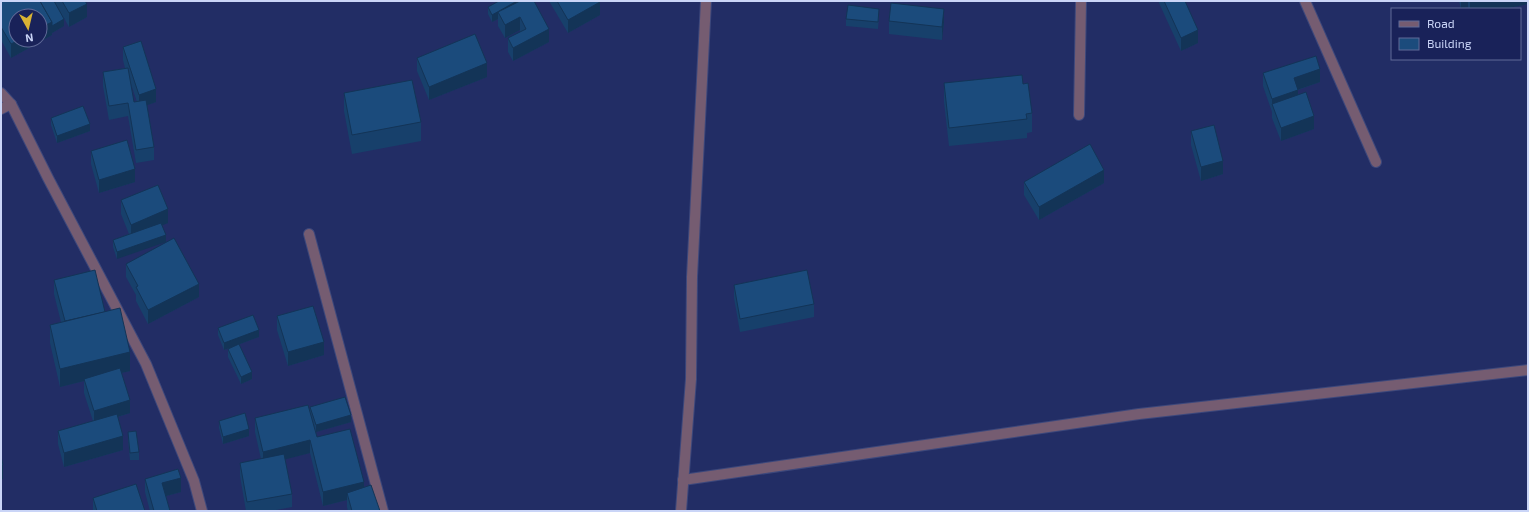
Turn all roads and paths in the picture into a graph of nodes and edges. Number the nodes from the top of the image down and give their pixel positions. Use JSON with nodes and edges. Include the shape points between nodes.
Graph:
{"nodes":[{"id":1,"x":706,"y":1,"type":"edge"},
{"id":2,"x":1081,"y":1,"type":"edge"},
{"id":3,"x":1305,"y":1,"type":"edge"},
{"id":4,"x":1,"y":93,"type":"edge"},
{"id":5,"x":11,"y":104,"type":"junction"},
{"id":6,"x":1,"y":109,"type":"edge"},
{"id":7,"x":1079,"y":115,"type":"dead end"},
{"id":8,"x":1376,"y":162,"type":"dead end"},
{"id":9,"x":309,"y":234,"type":"dead end"},
{"id":10,"x":1528,"y":370,"type":"edge"},
{"id":11,"x":683,"y":480,"type":"junction"},
{"id":12,"x":202,"y":511,"type":"edge"},
{"id":13,"x":383,"y":511,"type":"edge"},
{"id":14,"x":681,"y":511,"type":"edge"}],
"edges":[{"from":1,"to":11,"type":"street","via":[[692,278],[691,379]]},
{"from":2,"to":7,"type":"street"},
{"from":3,"to":8,"type":"street"},
{"from":4,"to":5,"type":"street"},
{"from":5,"to":6,"type":"street"},
{"from":5,"to":12,"type":"street","via":[[146,364],[194,481]]},
{"from":9,"to":13,"type":"street"},
{"from":10,"to":11,"type":"street","via":[[1139,414]]},
{"from":11,"to":14,"type":"street"}]}
